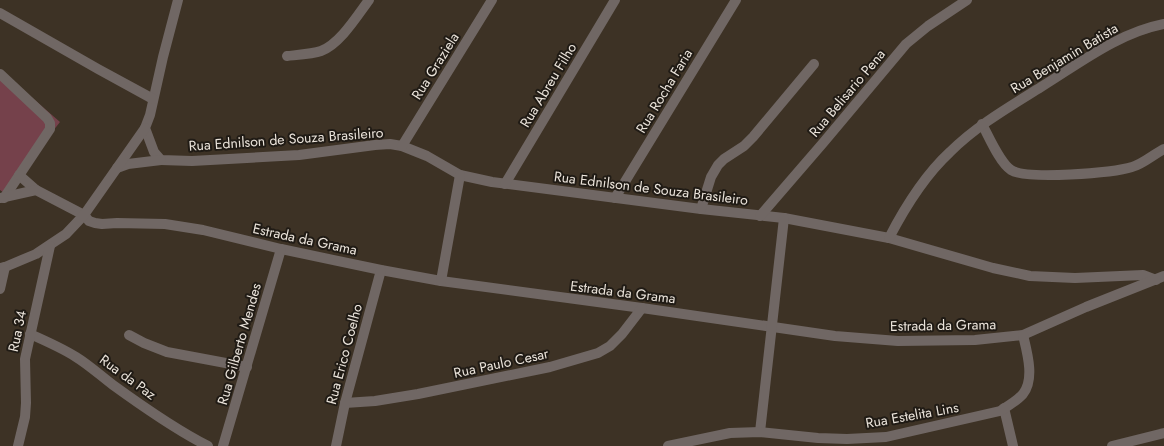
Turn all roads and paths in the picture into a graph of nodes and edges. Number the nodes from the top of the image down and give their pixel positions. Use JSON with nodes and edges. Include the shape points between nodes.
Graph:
{"nodes":[{"id":1,"x":178,"y":0,"type":"edge"},
{"id":2,"x":369,"y":0,"type":"edge"},
{"id":3,"x":492,"y":0,"type":"edge"},
{"id":4,"x":615,"y":0,"type":"edge"},
{"id":5,"x":736,"y":0,"type":"edge"},
{"id":6,"x":967,"y":0,"type":"edge"},
{"id":7,"x":0,"y":13,"type":"edge"},
{"id":8,"x":1164,"y":24,"type":"edge"},
{"id":9,"x":287,"y":56,"type":"dead end"},
{"id":10,"x":814,"y":64,"type":"dead end"},
{"id":11,"x":0,"y":74,"type":"edge"},
{"id":12,"x":153,"y":99,"type":"junction"},
{"id":13,"x":982,"y":124,"type":"junction"},
{"id":14,"x":145,"y":128,"type":"junction"},
{"id":15,"x":402,"y":146,"type":"junction"},
{"id":16,"x":1164,"y":149,"type":"edge"},
{"id":17,"x":162,"y":160,"type":"junction"},
{"id":18,"x":117,"y":168,"type":"junction"},
{"id":19,"x":19,"y":175,"type":"junction"},
{"id":20,"x":460,"y":175,"type":"junction"},
{"id":21,"x":505,"y":184,"type":"junction"},
{"id":22,"x":36,"y":190,"type":"junction"},
{"id":23,"x":2,"y":198,"type":"edge"},
{"id":24,"x":616,"y":198,"type":"junction"},
{"id":25,"x":701,"y":209,"type":"junction"},
{"id":26,"x":84,"y":215,"type":"junction"},
{"id":27,"x":760,"y":216,"type":"junction"},
{"id":28,"x":784,"y":218,"type":"junction"},
{"id":29,"x":889,"y":238,"type":"junction"},
{"id":30,"x":50,"y":246,"type":"junction"},
{"id":31,"x":281,"y":249,"type":"junction"},
{"id":32,"x":2,"y":268,"type":"edge"},
{"id":33,"x":381,"y":270,"type":"junction"},
{"id":34,"x":1160,"y":278,"type":"edge"},
{"id":35,"x":441,"y":281,"type":"junction"},
{"id":36,"x":0,"y":289,"type":"edge"},
{"id":37,"x":642,"y":308,"type":"junction"},
{"id":38,"x":772,"y":326,"type":"junction"},
{"id":39,"x":30,"y":334,"type":"junction"},
{"id":40,"x":129,"y":335,"type":"dead end"},
{"id":41,"x":1023,"y":335,"type":"junction"},
{"id":42,"x":247,"y":367,"type":"junction"},
{"id":43,"x":345,"y":403,"type":"junction"},
{"id":44,"x":1004,"y":408,"type":"junction"},
{"id":45,"x":760,"y":432,"type":"junction"},
{"id":46,"x":1164,"y":433,"type":"edge"},
{"id":47,"x":887,"y":441,"type":"edge"},
{"id":48,"x":18,"y":446,"type":"edge"},
{"id":49,"x":208,"y":446,"type":"edge"},
{"id":50,"x":223,"y":446,"type":"edge"},
{"id":51,"x":336,"y":446,"type":"edge"},
{"id":52,"x":668,"y":446,"type":"edge"},
{"id":53,"x":1013,"y":446,"type":"edge"},
{"id":54,"x":1112,"y":446,"type":"edge"}],
"edges":[{"from":1,"to":12,"type":"street"},
{"from":2,"to":9,"type":"street","via":[[347,31],[333,43],[321,51]]},
{"from":3,"to":15,"type":"street","name":"Rua Graziela"},
{"from":4,"to":21,"type":"street","name":"Rua Abreu Filho"},
{"from":5,"to":24,"type":"street","name":"Rua Rocha Faria"},
{"from":6,"to":27,"type":"street","name":"Rua Belisario Pena","via":[[906,44]]},
{"from":7,"to":12,"type":"street"},
{"from":8,"to":13,"type":"street","name":"Rua Benjamin Batista","via":[[1148,27],[1122,38]]},
{"from":10,"to":25,"type":"street","via":[[753,137],[718,165],[711,177]]},
{"from":11,"to":19,"type":"street","via":[[50,123],[50,129]]},
{"from":12,"to":14,"type":"street"},
{"from":13,"to":16,"type":"street","via":[[1005,163],[1012,171],[1022,174],[1044,176],[1114,171],[1133,167]]},
{"from":13,"to":29,"type":"street","name":"Rua Benjamin Batista","via":[[949,152],[929,174]]},
{"from":14,"to":17,"type":"street","via":[[154,152]]},
{"from":14,"to":18,"type":"street"},
{"from":15,"to":17,"type":"street","name":"Rua Ednilson de Souza Brasileiro","via":[[375,145],[298,155],[192,161]]},
{"from":15,"to":20,"type":"street","name":"Rua Ednilson de Souza Brasileiro","via":[[427,156]]},
{"from":17,"to":18,"type":"street","name":"Rua Ednilson de Souza Brasileiro","via":[[128,164]]},
{"from":18,"to":26,"type":"street"},
{"from":19,"to":22,"type":"street","name":"Estrada da Grama"},
{"from":19,"to":23,"type":"street"},
{"from":20,"to":21,"type":"street","name":"Rua Ednilson de Souza Brasileiro"},
{"from":20,"to":35,"type":"street"},
{"from":21,"to":24,"type":"street","name":"Rua Ednilson de Souza Brasileiro"},
{"from":22,"to":23,"type":"street"},
{"from":22,"to":26,"type":"street","name":"Estrada da Grama"},
{"from":24,"to":25,"type":"street","name":"Rua Ednilson de Souza Brasileiro"},
{"from":25,"to":27,"type":"street","name":"Rua Ednilson de Souza Brasileiro"},
{"from":26,"to":30,"type":"street"},
{"from":26,"to":31,"type":"street","name":"Estrada da Grama","via":[[95,223],[165,224],[203,230]]},
{"from":27,"to":28,"type":"street","name":"Rua Ednilson de Souza Brasileiro"},
{"from":28,"to":29,"type":"street","name":"Rua Ednilson de Souza Brasileiro"},
{"from":28,"to":38,"type":"street"},
{"from":29,"to":34,"type":"street","name":"Rua Ednilson de Souza Brasileiro","via":[[1030,276],[1075,278],[1143,274]]},
{"from":30,"to":32,"type":"street"},
{"from":30,"to":39,"type":"street","name":"Rua 34"},
{"from":31,"to":33,"type":"street","name":"Estrada da Grama"},
{"from":31,"to":42,"type":"street","name":"Rua Gilberto Mendes"},
{"from":32,"to":36,"type":"street"},
{"from":33,"to":35,"type":"street","name":"Estrada da Grama"},
{"from":33,"to":43,"type":"street","name":"Rua Erico Coelho"},
{"from":34,"to":41,"type":"street","name":"Estrada da Grama"},
{"from":35,"to":37,"type":"street","name":"Estrada da Grama"},
{"from":37,"to":38,"type":"street","name":"Estrada da Grama"},
{"from":37,"to":43,"type":"street","name":"Rua Paulo Cesar","via":[[622,334],[598,353],[550,367],[418,394]]},
{"from":38,"to":41,"type":"street","name":"Estrada da Grama","via":[[836,336],[898,341],[975,340]]},
{"from":38,"to":45,"type":"street"},
{"from":39,"to":48,"type":"street","name":"Rua 34","via":[[25,359],[25,417]]},
{"from":39,"to":49,"type":"street","name":"Rua da Paz","via":[[78,358],[152,412]]},
{"from":40,"to":42,"type":"street","via":[[166,352]]},
{"from":41,"to":44,"type":"street","name":"Rua Estelita Lins","via":[[1029,380],[1024,393]]},
{"from":42,"to":50,"type":"street","name":"Rua Gilberto Mendes"},
{"from":43,"to":51,"type":"street","name":"Rua Erico Coelho"},
{"from":44,"to":47,"type":"street","name":"Rua Estelita Lins"},
{"from":44,"to":53,"type":"street"},
{"from":45,"to":47,"type":"street","name":"Rua Estelita Lins"},
{"from":45,"to":52,"type":"street","name":"Rua Estelita Lins","via":[[730,433]]},
{"from":46,"to":54,"type":"street"}]}
